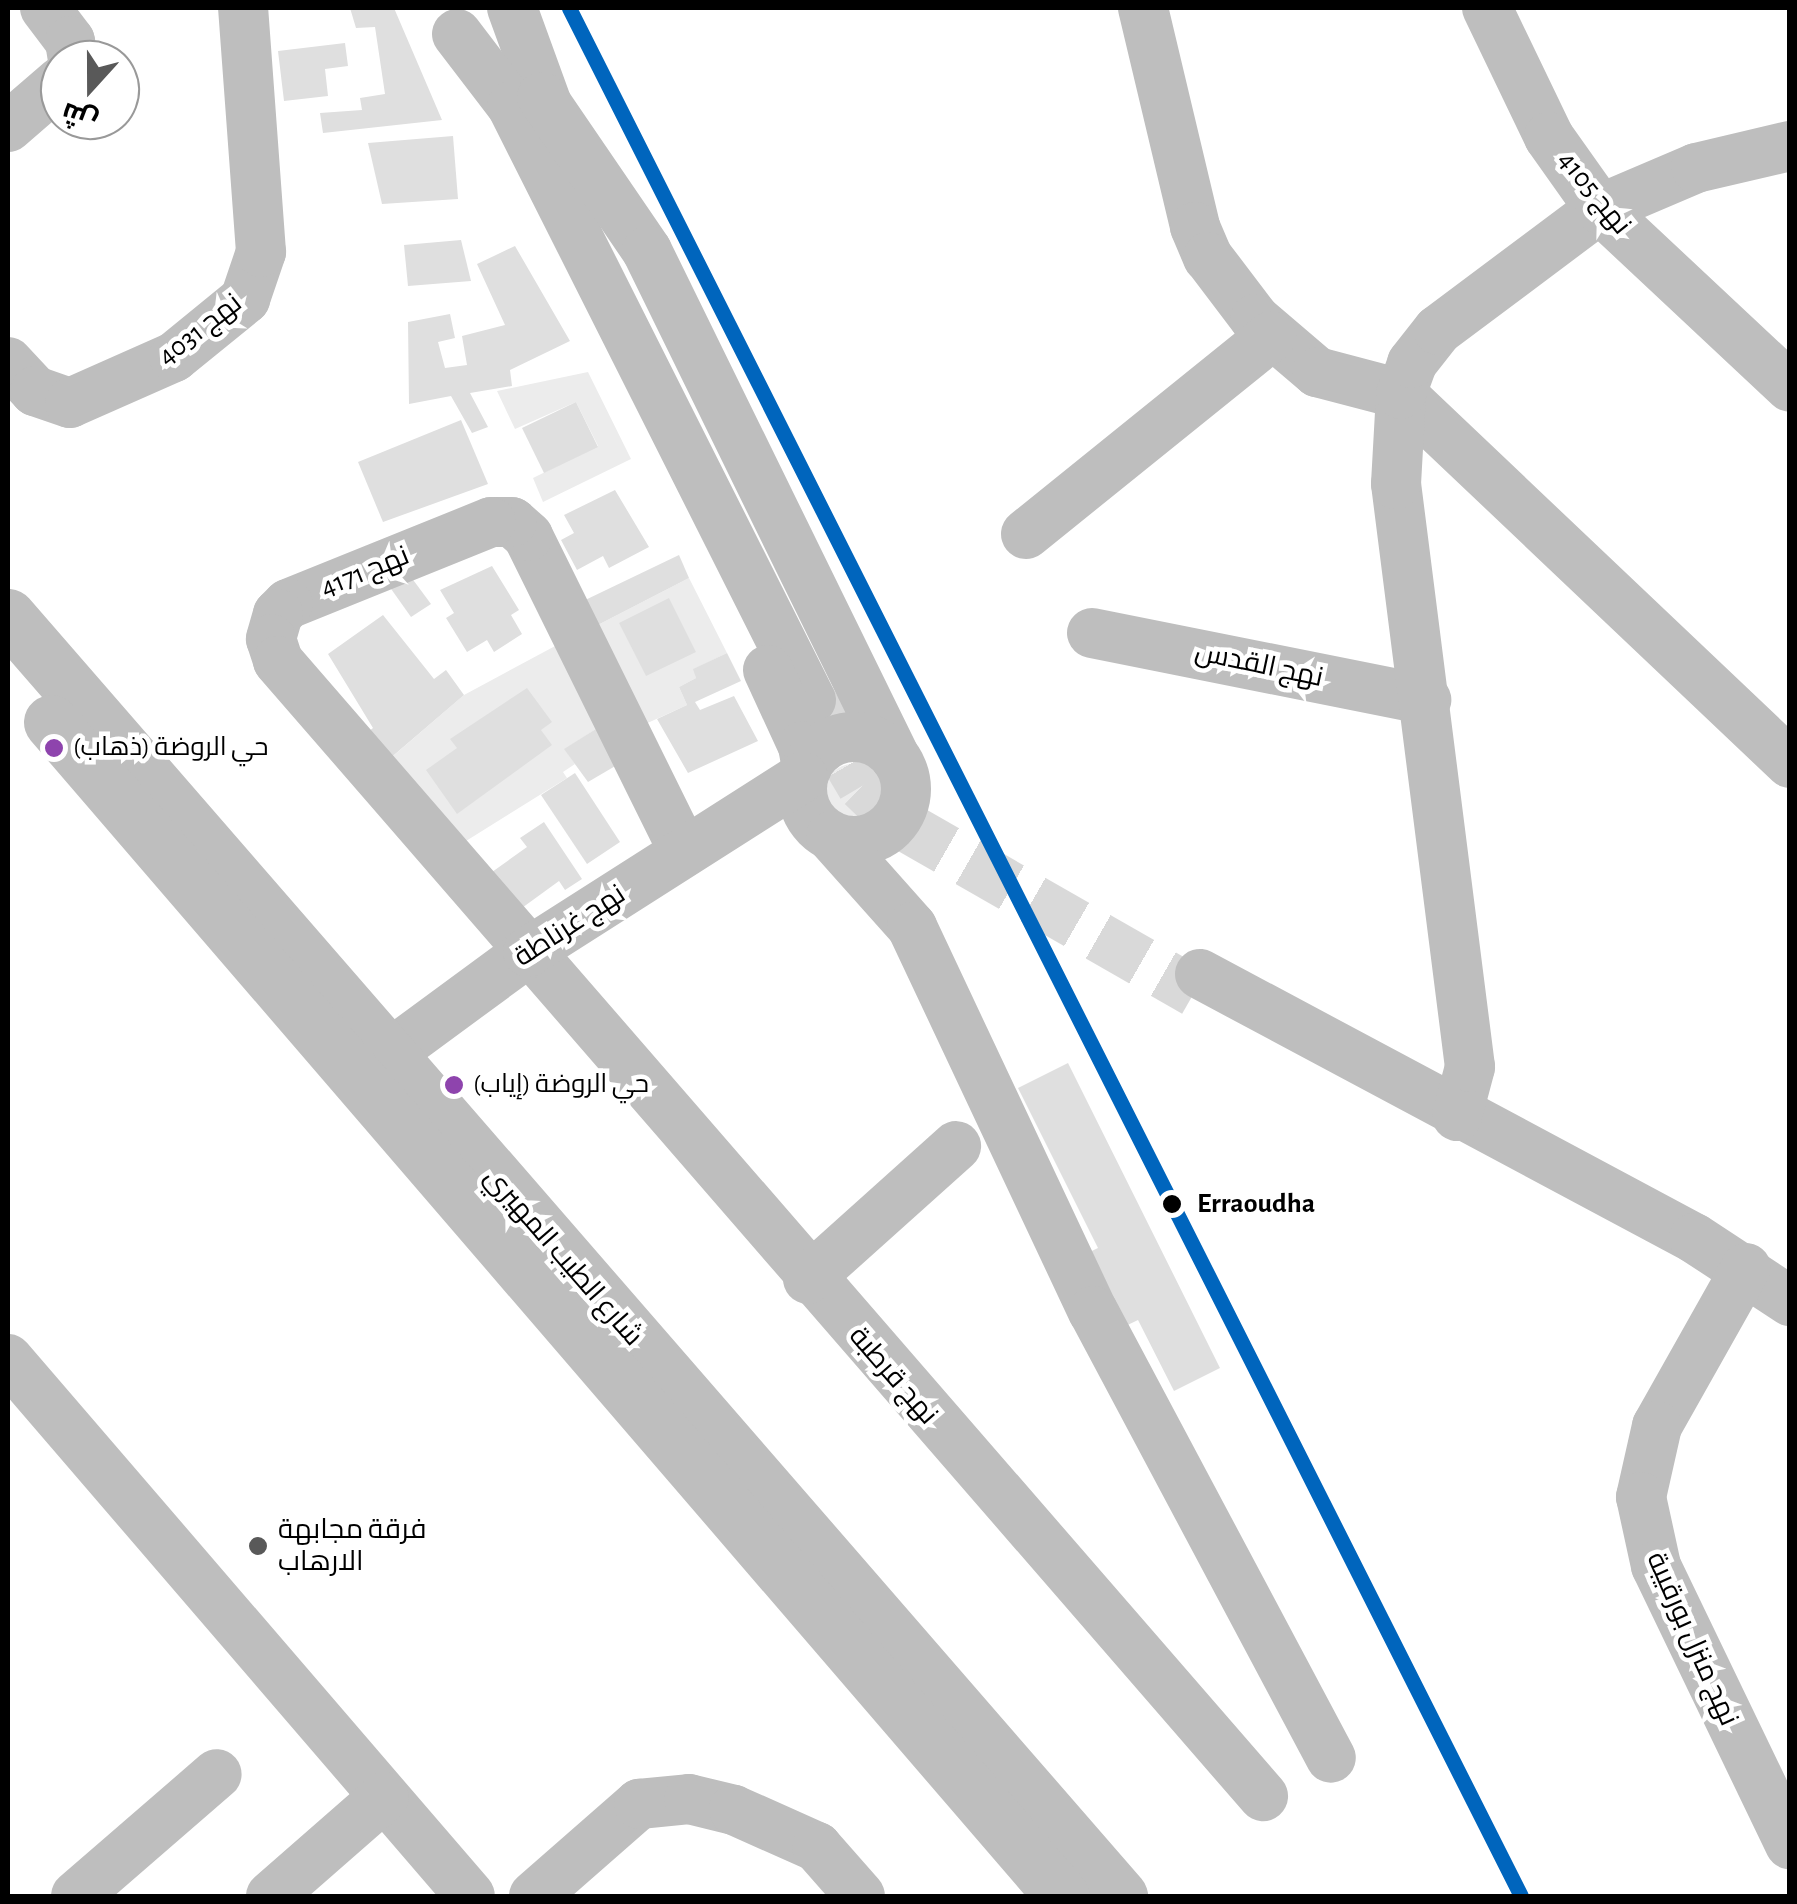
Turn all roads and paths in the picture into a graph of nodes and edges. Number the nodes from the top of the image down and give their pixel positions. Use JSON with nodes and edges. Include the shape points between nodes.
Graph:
{"nodes":[{"id":1,"x":45,"y":8,"type":"edge"},
{"id":2,"x":244,"y":8,"type":"edge"},
{"id":3,"x":511,"y":8,"type":"edge"},
{"id":4,"x":1142,"y":8,"type":"edge"},
{"id":5,"x":1487,"y":8,"type":"edge"},
{"id":6,"x":446,"y":20,"type":"edge"},
{"id":7,"x":69,"y":40,"type":"edge"},
{"id":8,"x":520,"y":88,"type":"junction"},
{"id":9,"x":40,"y":99,"type":"edge"},
{"id":10,"x":8,"y":127,"type":"edge"},
{"id":11,"x":1790,"y":146,"type":"edge"},
{"id":12,"x":1600,"y":209,"type":"junction"},
{"id":13,"x":1271,"y":336,"type":"junction"},
{"id":14,"x":8,"y":362,"type":"edge"},
{"id":15,"x":1790,"y":387,"type":"edge"},
{"id":16,"x":1401,"y":394,"type":"junction"},
{"id":17,"x":1026,"y":534,"type":"dead end"},
{"id":18,"x":8,"y":616,"type":"edge"},
{"id":19,"x":1092,"y":633,"type":"dead end"},
{"id":20,"x":8,"y":670,"type":"edge"},
{"id":21,"x":820,"y":696,"type":"tunnel mouth"},
{"id":22,"x":1426,"y":700,"type":"junction"},
{"id":23,"x":1790,"y":763,"type":"edge"},
{"id":24,"x":805,"y":772,"type":"junction"},
{"id":25,"x":899,"y":781,"type":"junction"},
{"id":26,"x":758,"y":806,"type":"junction"},
{"id":27,"x":824,"y":831,"type":"junction"},
{"id":28,"x":684,"y":852,"type":"junction"},
{"id":29,"x":912,"y":927,"type":"junction"},
{"id":30,"x":528,"y":952,"type":"junction"},
{"id":31,"x":1198,"y":983,"type":"tunnel mouth"},
{"id":32,"x":388,"y":1056,"type":"junction"},
{"id":33,"x":1456,"y":1116,"type":"junction"},
{"id":34,"x":956,"y":1146,"type":"dead end"},
{"id":35,"x":1746,"y":1268,"type":"junction"},
{"id":36,"x":808,"y":1279,"type":"junction"},
{"id":37,"x":1790,"y":1301,"type":"edge"},
{"id":38,"x":8,"y":1359,"type":"edge"},
{"id":39,"x":1330,"y":1758,"type":"dead end"},
{"id":40,"x":217,"y":1774,"type":"dead end"},
{"id":41,"x":1776,"y":1788,"type":"edge"},
{"id":42,"x":384,"y":1796,"type":"junction"},
{"id":43,"x":1263,"y":1796,"type":"dead end"},
{"id":44,"x":1790,"y":1844,"type":"edge"},
{"id":45,"x":848,"y":1892,"type":"edge"},
{"id":46,"x":76,"y":1896,"type":"edge"},
{"id":47,"x":270,"y":1896,"type":"edge"},
{"id":48,"x":470,"y":1896,"type":"edge"},
{"id":49,"x":534,"y":1896,"type":"edge"},
{"id":50,"x":1062,"y":1896,"type":"edge"},
{"id":51,"x":1120,"y":1896,"type":"edge"}],
"edges":[{"from":1,"to":7,"type":"street"},
{"from":2,"to":14,"type":"street","name":"نهج 4031","via":[[261,252],[245,300],[174,356],[70,403],[35,391]]},
{"from":3,"to":6,"type":"street","via":[[494,30]]},
{"from":3,"to":8,"type":"street"},
{"from":4,"to":13,"type":"street","via":[[1201,244]]},
{"from":5,"to":12,"type":"street","name":"نهج 4105","via":[[1549,137]]},
{"from":6,"to":8,"type":"street"},
{"from":8,"to":21,"type":"street"},
{"from":8,"to":24,"type":"street","via":[[591,320],[794,722]]},
{"from":8,"to":25,"type":"street","via":[[646,250]]},
{"from":9,"to":10,"type":"street"},
{"from":11,"to":12,"type":"street","via":[[1680,173]]},
{"from":12,"to":15,"type":"street","name":"نهج 4105"},
{"from":12,"to":16,"type":"street","via":[[1438,330],[1412,363]]},
{"from":13,"to":16,"type":"street","via":[[1317,372]]},
{"from":13,"to":17,"type":"street"},
{"from":16,"to":22,"type":"street","via":[[1396,484]]},
{"from":16,"to":23,"type":"street"},
{"from":18,"to":32,"type":"main road","name":"شارع الطيب المهيري"},
{"from":19,"to":22,"type":"street","name":"نهج القدس"},
{"from":20,"to":50,"type":"main road","name":"شارع الطيب المهيري"},
{"from":22,"to":33,"type":"street","via":[[1470,1066]]},
{"from":24,"to":25,"type":"street","via":[[820,749],[851,737],[868,739]]},
{"from":24,"to":26,"type":"street","name":"نهج غرناطة"},
{"from":24,"to":27,"type":"street","via":[[802,794]]},
{"from":25,"to":27,"type":"street","via":[[895,820],[866,840]]},
{"from":25,"to":29,"type":"street"},
{"from":26,"to":27,"type":"street"},
{"from":26,"to":28,"type":"street","name":"نهج غرناطة"},
{"from":27,"to":29,"type":"street"},
{"from":28,"to":30,"type":"street","name":"نهج غرناطة"},
{"from":28,"to":30,"type":"street","name":"نهج 4171","via":[[522,528],[491,522],[288,604],[272,624],[278,662]]},
{"from":29,"to":39,"type":"street","via":[[1093,1311]]},
{"from":30,"to":32,"type":"street","name":"نهج غرناطة"},
{"from":30,"to":36,"type":"street","name":"نهج قرطبة"},
{"from":31,"to":33,"type":"street","via":[[1403,1102]]},
{"from":32,"to":51,"type":"main road","name":"شارع الطيب المهيري"},
{"from":33,"to":35,"type":"street"},
{"from":34,"to":36,"type":"street"},
{"from":35,"to":37,"type":"street"},
{"from":35,"to":41,"type":"street","name":"نهج منزل بورقيبة","via":[[1657,1426],[1641,1497],[1656,1566]]},
{"from":36,"to":43,"type":"street","name":"نهج قرطبة"},
{"from":38,"to":42,"type":"street"},
{"from":40,"to":46,"type":"street"},
{"from":41,"to":44,"type":"street","name":"نهج منزل بورقيبة"},
{"from":42,"to":47,"type":"street"},
{"from":42,"to":48,"type":"street"},
{"from":45,"to":49,"type":"street","via":[[817,1847],[734,1810],[689,1800],[638,1804]]}]}
